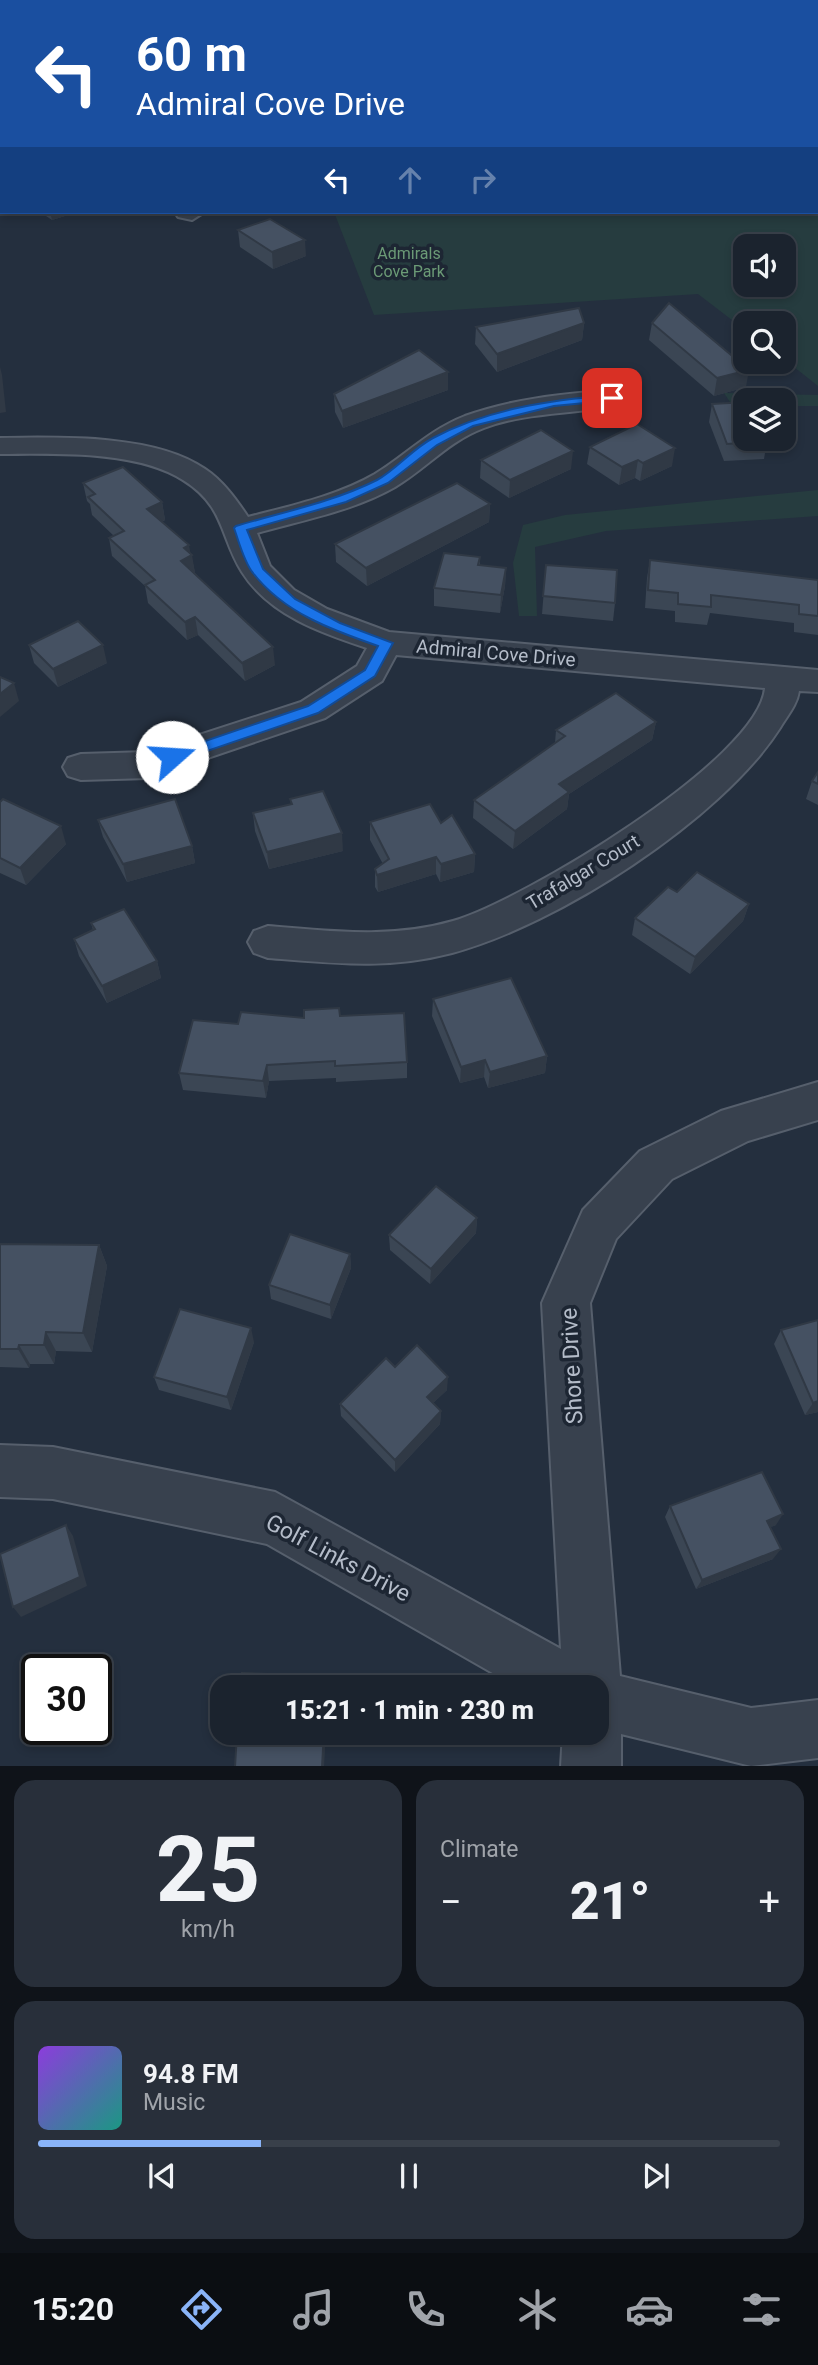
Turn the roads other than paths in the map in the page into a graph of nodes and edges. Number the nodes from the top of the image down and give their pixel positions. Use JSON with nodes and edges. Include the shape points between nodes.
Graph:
{"nodes":[{"id":1,"x":612,"y":398,"type":"dead end"},
{"id":2,"x":0,"y":446,"type":"edge"},
{"id":3,"x":240,"y":528,"type":"junction"},
{"id":4,"x":386,"y":643,"type":"junction"},
{"id":5,"x":800,"y":679,"type":"edge"},
{"id":6,"x":81,"y":766,"type":"dead end"},
{"id":7,"x":268,"y":942,"type":"dead end"},
{"id":8,"x":818,"y":1101,"type":"edge"},
{"id":9,"x":0,"y":1471,"type":"edge"},
{"id":10,"x":552,"y":1675,"type":"edge"},
{"id":11,"x":591,"y":1675,"type":"edge"},
{"id":12,"x":609,"y":1702,"type":"edge"},
{"id":13,"x":818,"y":1730,"type":"edge"},
{"id":14,"x":592,"y":1745,"type":"edge"},
{"id":15,"x":591,"y":1766,"type":"edge"}],
"edges":[{"from":1,"to":3,"type":"street","via":[[554,403],[469,424],[433,443],[384,481],[342,499]]},
{"from":2,"to":3,"type":"street","name":"Admiral Cove Drive","via":[[129,452],[191,472],[219,496]]},
{"from":3,"to":4,"type":"street","name":"Admiral Cove Drive","via":[[257,570],[290,601],[335,626]]},
{"from":4,"to":5,"type":"street","name":"Admiral Cove Drive"},
{"from":4,"to":6,"type":"street","via":[[370,673],[313,710],[149,765]]},
{"from":5,"to":7,"type":"street","name":"Trafalgar Court","via":[[750,743],[691,801],[622,852],[540,902],[442,939],[365,950]]},
{"from":8,"to":11,"type":"street","name":"Shore Drive","via":[[737,1125],[656,1165],[599,1225],[566,1303]]},
{"from":9,"to":10,"type":"street","name":"Golf Links Drive","via":[[53,1473],[275,1519]]},
{"from":12,"to":13,"type":"street","via":[[751,1737]]},
{"from":14,"to":15,"type":"street"}]}
